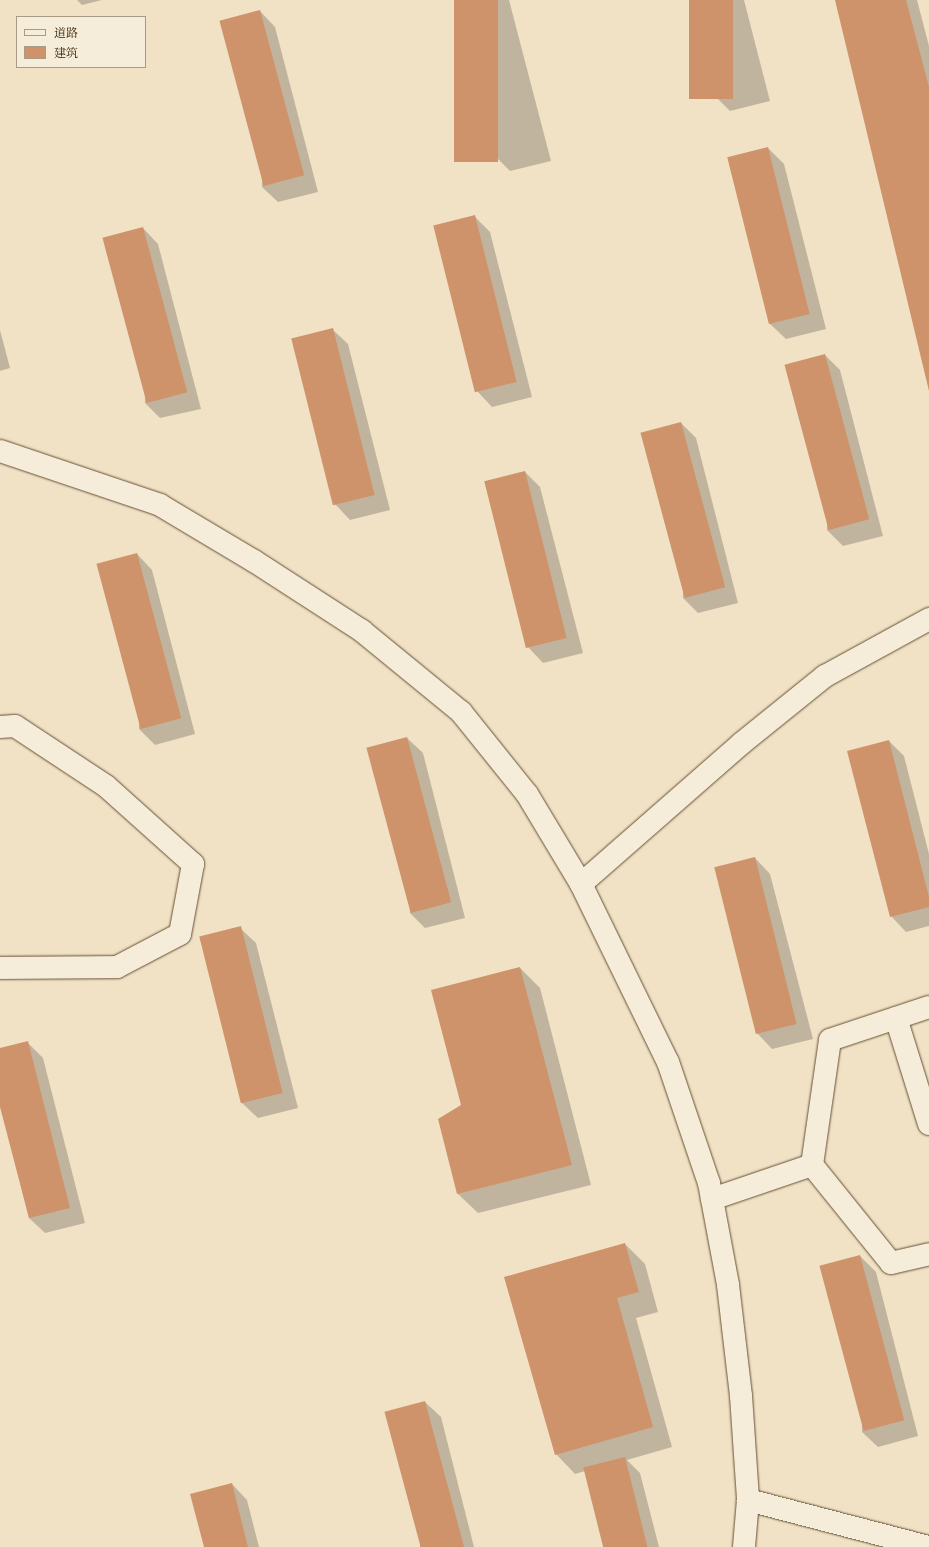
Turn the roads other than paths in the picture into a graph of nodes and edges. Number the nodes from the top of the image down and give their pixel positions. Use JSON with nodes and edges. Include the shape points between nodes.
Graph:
{"nodes":[{"id":1,"x":0,"y":451,"type":"edge"},
{"id":2,"x":929,"y":619,"type":"edge"},
{"id":3,"x":0,"y":727,"type":"edge"},
{"id":4,"x":581,"y":884,"type":"junction"},
{"id":5,"x":0,"y":968,"type":"edge"},
{"id":6,"x":929,"y":1007,"type":"edge"},
{"id":7,"x":896,"y":1018,"type":"junction"},
{"id":8,"x":929,"y":1124,"type":"edge"},
{"id":9,"x":812,"y":1165,"type":"junction"},
{"id":10,"x":712,"y":1199,"type":"junction"},
{"id":11,"x":929,"y":1254,"type":"edge"},
{"id":12,"x":748,"y":1500,"type":"junction"},
{"id":13,"x":744,"y":1547,"type":"edge"},
{"id":14,"x":929,"y":1547,"type":"edge"}],
"edges":[{"from":1,"to":4,"type":"street","via":[[160,505],[254,561],[362,631],[461,712],[527,794]]},
{"from":2,"to":4,"type":"street","via":[[825,676],[742,743]]},
{"from":3,"to":5,"type":"street","via":[[16,726],[106,786],[194,864],[180,934],[117,967]]},
{"from":4,"to":10,"type":"street","via":[[668,1062],[709,1183]]},
{"from":6,"to":7,"type":"street"},
{"from":7,"to":8,"type":"street"},
{"from":7,"to":9,"type":"street","via":[[830,1040]]},
{"from":9,"to":10,"type":"street"},
{"from":9,"to":11,"type":"street","via":[[891,1263]]},
{"from":10,"to":12,"type":"street","via":[[728,1284],[742,1396]]},
{"from":12,"to":13,"type":"street"},
{"from":12,"to":14,"type":"street"}]}
